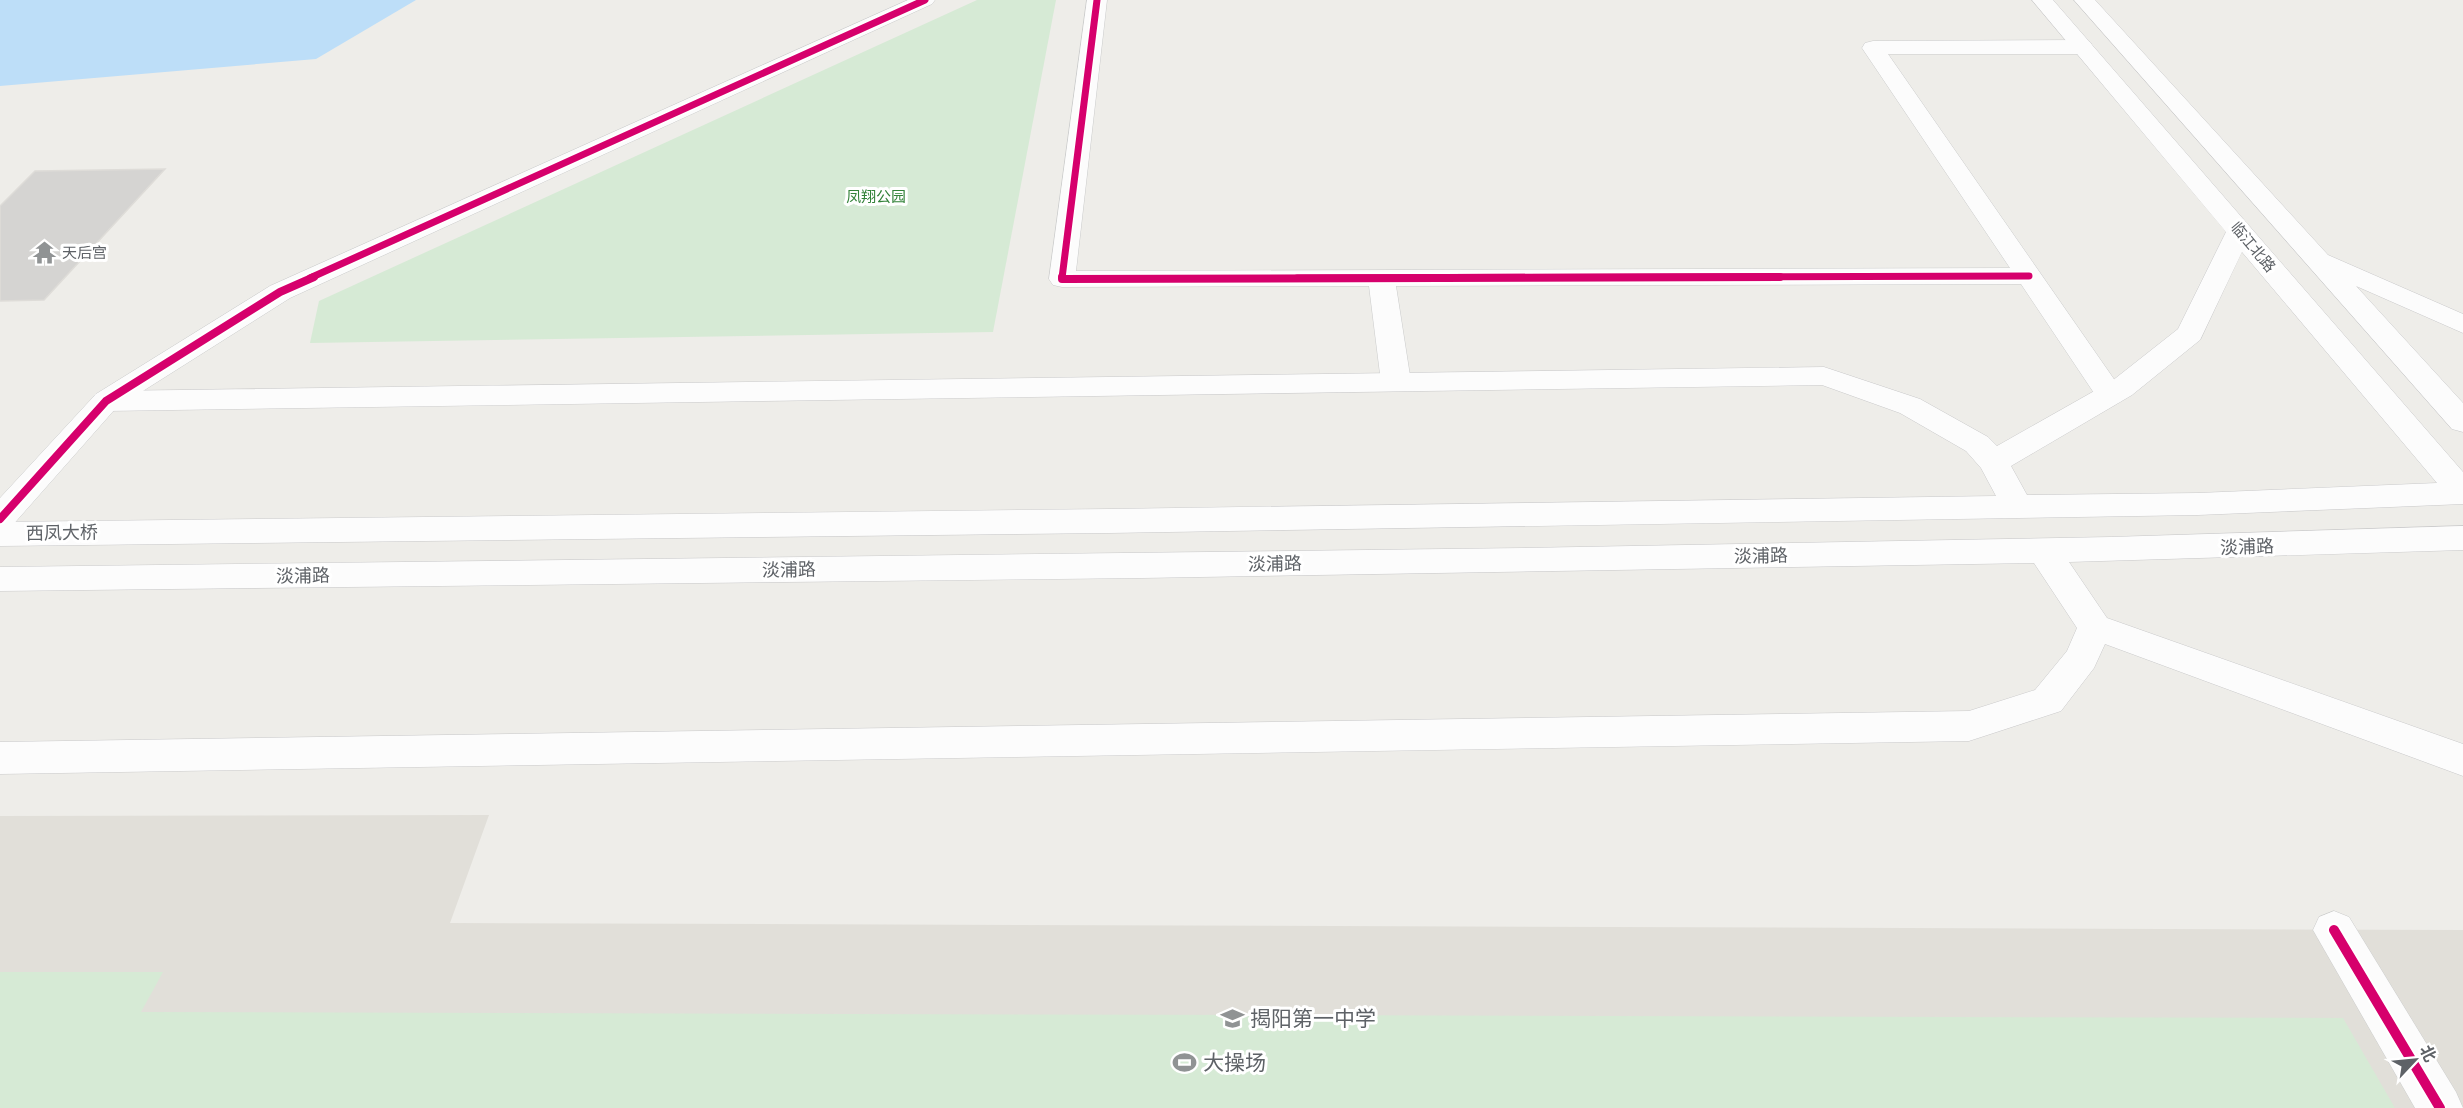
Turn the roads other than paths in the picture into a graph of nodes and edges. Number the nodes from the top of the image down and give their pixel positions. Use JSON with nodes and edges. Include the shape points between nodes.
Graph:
{"nodes":[{"id":1,"x":925,"y":0,"type":"edge"},
{"id":2,"x":1097,"y":0,"type":"edge"},
{"id":3,"x":2042,"y":0,"type":"edge"},
{"id":4,"x":2084,"y":0,"type":"edge"},
{"id":5,"x":2082,"y":47,"type":"junction"},
{"id":6,"x":2239,"y":231,"type":"junction"},
{"id":7,"x":2316,"y":258,"type":"junction"},
{"id":8,"x":2029,"y":276,"type":"junction"},
{"id":9,"x":1381,"y":277,"type":"junction"},
{"id":10,"x":2463,"y":324,"type":"edge"},
{"id":11,"x":1396,"y":382,"type":"junction"},
{"id":12,"x":2110,"y":395,"type":"junction"},
{"id":13,"x":106,"y":400,"type":"junction"},
{"id":14,"x":2463,"y":422,"type":"edge"},
{"id":15,"x":1993,"y":462,"type":"junction"},
{"id":16,"x":2463,"y":493,"type":"edge"},
{"id":17,"x":2018,"y":507,"type":"junction"},
{"id":18,"x":0,"y":519,"type":"edge"},
{"id":19,"x":0,"y":534,"type":"edge"},
{"id":20,"x":2463,"y":538,"type":"edge"},
{"id":21,"x":2044,"y":551,"type":"junction"},
{"id":22,"x":0,"y":579,"type":"edge"},
{"id":23,"x":2095,"y":627,"type":"junction"},
{"id":24,"x":0,"y":758,"type":"edge"},
{"id":25,"x":2463,"y":760,"type":"edge"},
{"id":26,"x":2334,"y":930,"type":"dead end"},
{"id":27,"x":2440,"y":1108,"type":"edge"}],
"edges":[{"from":1,"to":13,"type":"main road","via":[[280,292]]},
{"from":2,"to":9,"type":"main road","via":[[1062,279]]},
{"from":3,"to":5,"type":"main road","name":"临江北路"},
{"from":4,"to":7,"type":"main road"},
{"from":5,"to":6,"type":"main road","name":"临江北路"},
{"from":5,"to":8,"type":"main road","via":[[1873,48]]},
{"from":6,"to":12,"type":"main road","via":[[2190,334]]},
{"from":6,"to":16,"type":"main road","name":"临江北路"},
{"from":7,"to":10,"type":"main road"},
{"from":7,"to":14,"type":"main road"},
{"from":8,"to":9,"type":"main road"},
{"from":8,"to":12,"type":"main road"},
{"from":9,"to":11,"type":"main road"},
{"from":11,"to":13,"type":"main road"},
{"from":11,"to":15,"type":"main road","via":[[1824,376],[1910,405],[1977,444]]},
{"from":12,"to":15,"type":"main road"},
{"from":13,"to":18,"type":"main road"},
{"from":15,"to":17,"type":"main road"},
{"from":16,"to":17,"type":"main road"},
{"from":17,"to":19,"type":"main road","name":"西凤大桥"},
{"from":20,"to":21,"type":"main road","name":"淡浦路"},
{"from":21,"to":22,"type":"main road","name":"淡浦路","via":[[1106,567]]},
{"from":21,"to":23,"type":"main road"},
{"from":23,"to":24,"type":"main road","via":[[2082,658],[2048,701],[1969,726]]},
{"from":23,"to":25,"type":"main road"},
{"from":26,"to":27,"type":"main road"}]}
